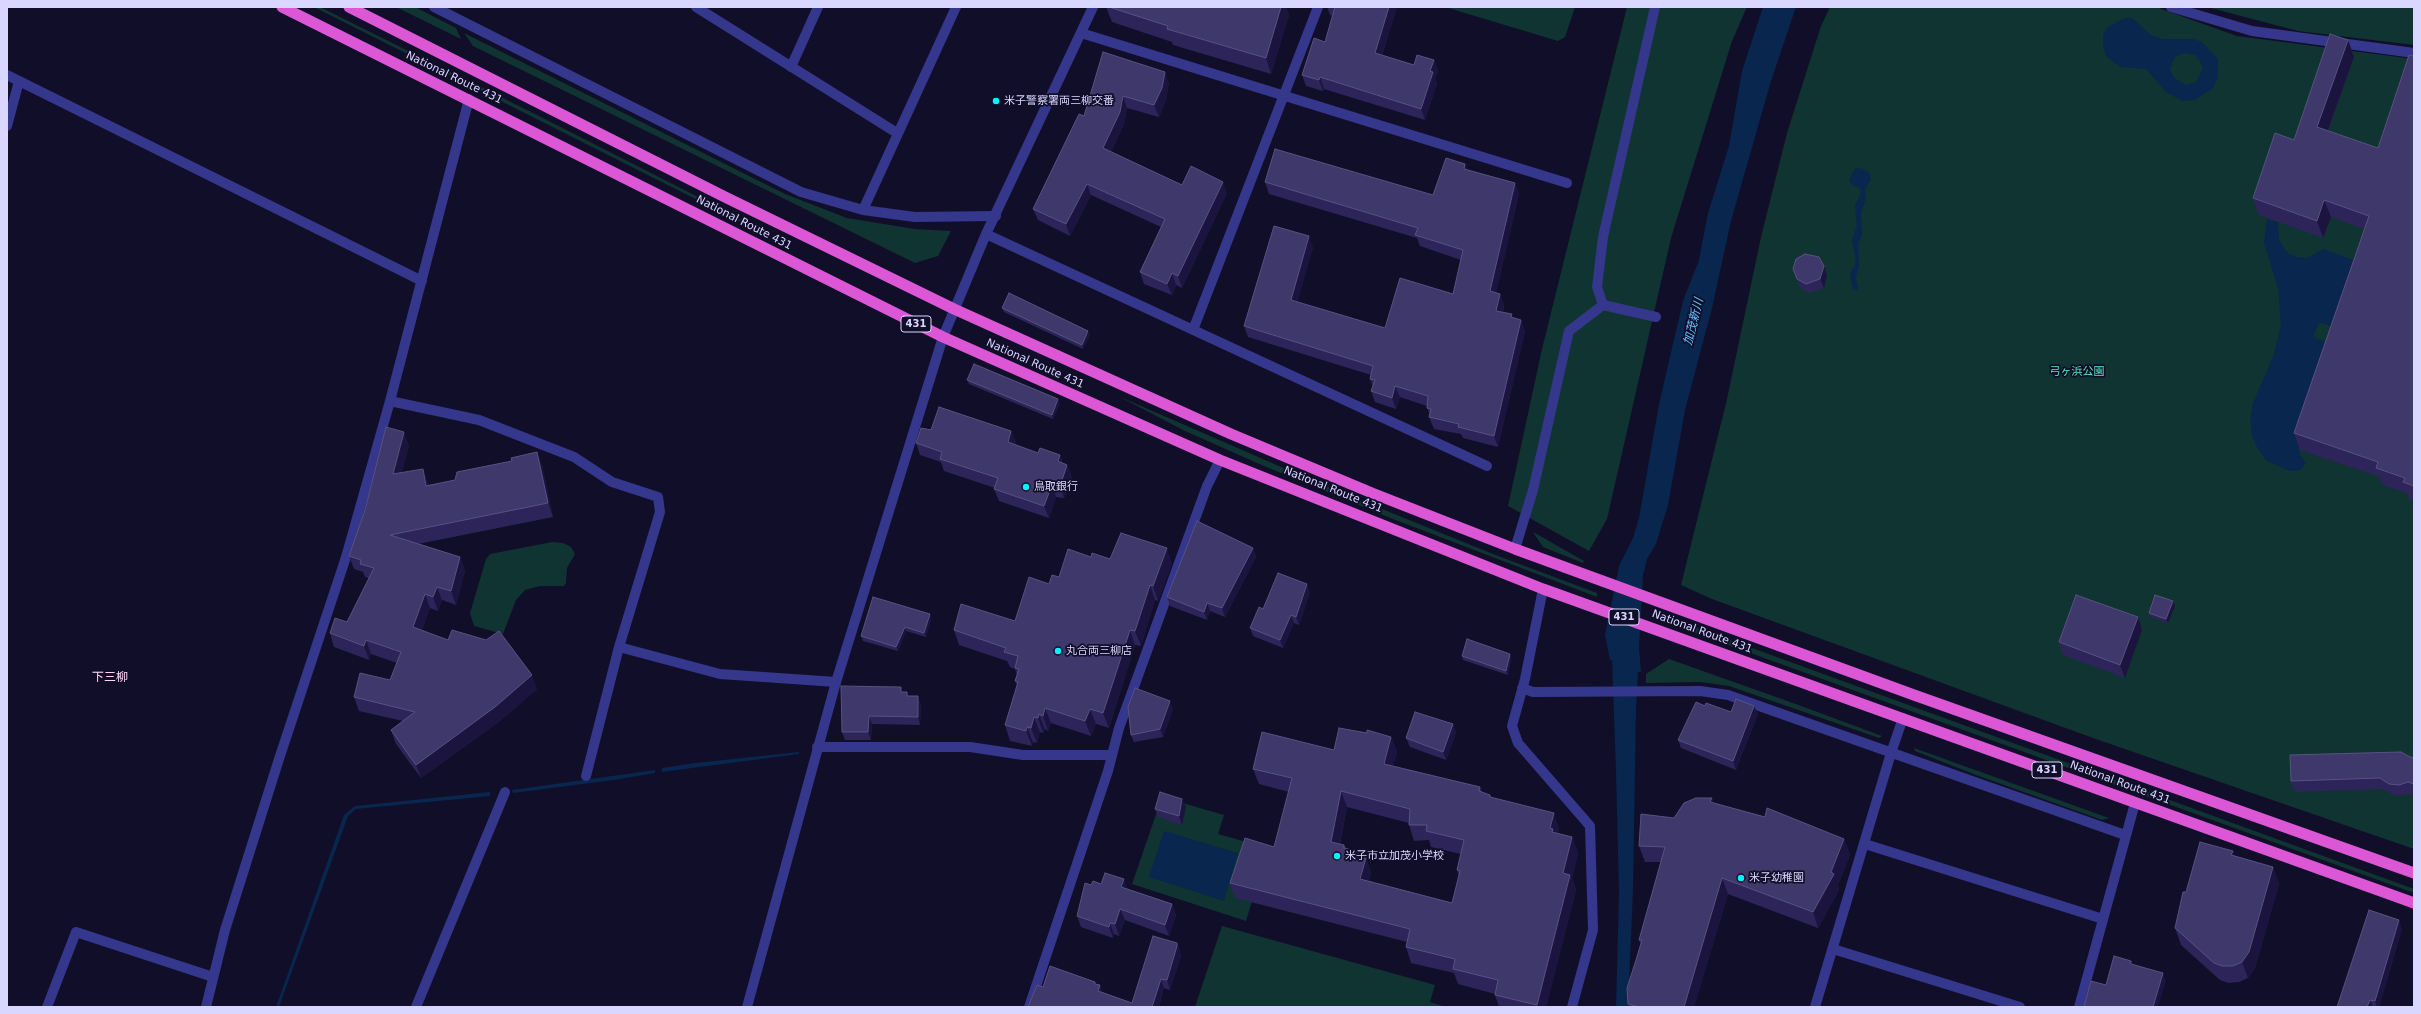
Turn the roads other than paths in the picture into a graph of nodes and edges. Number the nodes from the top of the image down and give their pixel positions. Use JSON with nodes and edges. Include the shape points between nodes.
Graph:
{"nodes":[{"id":1,"x":282,"y":7,"type":"edge"},
{"id":2,"x":349,"y":7,"type":"edge"},
{"id":3,"x":434,"y":7,"type":"edge"},
{"id":4,"x":696,"y":7,"type":"edge"},
{"id":5,"x":818,"y":7,"type":"edge"},
{"id":6,"x":956,"y":7,"type":"edge"},
{"id":7,"x":1093,"y":7,"type":"edge"},
{"id":8,"x":1318,"y":7,"type":"edge"},
{"id":9,"x":1656,"y":7,"type":"edge"},
{"id":10,"x":2171,"y":7,"type":"edge"},
{"id":11,"x":1081,"y":33,"type":"junction"},
{"id":12,"x":2414,"y":53,"type":"edge"},
{"id":13,"x":791,"y":67,"type":"junction"},
{"id":14,"x":7,"y":75,"type":"edge"},
{"id":15,"x":19,"y":81,"type":"junction"},
{"id":16,"x":1284,"y":97,"type":"junction"},
{"id":17,"x":469,"y":99,"type":"junction"},
{"id":18,"x":7,"y":126,"type":"edge"},
{"id":19,"x":897,"y":133,"type":"junction"},
{"id":20,"x":1567,"y":183,"type":"dead end"},
{"id":21,"x":863,"y":210,"type":"junction"},
{"id":22,"x":996,"y":216,"type":"junction"},
{"id":23,"x":986,"y":234,"type":"junction"},
{"id":24,"x":422,"y":281,"type":"junction"},
{"id":25,"x":1603,"y":305,"type":"junction"},
{"id":26,"x":954,"y":309,"type":"junction"},
{"id":27,"x":1656,"y":317,"type":"dead end"},
{"id":28,"x":1193,"y":330,"type":"junction"},
{"id":29,"x":943,"y":337,"type":"junction"},
{"id":30,"x":390,"y":400,"type":"junction"},
{"id":31,"x":1220,"y":460,"type":"junction"},
{"id":32,"x":1487,"y":466,"type":"dead end"},
{"id":33,"x":1515,"y":549,"type":"junction"},
{"id":34,"x":1543,"y":589,"type":"junction"},
{"id":35,"x":619,"y":647,"type":"junction"},
{"id":36,"x":836,"y":682,"type":"junction"},
{"id":37,"x":1522,"y":688,"type":"junction"},
{"id":38,"x":1903,"y":718,"type":"junction"},
{"id":39,"x":817,"y":747,"type":"junction"},
{"id":40,"x":1891,"y":752,"type":"junction"},
{"id":41,"x":1112,"y":755,"type":"junction"},
{"id":42,"x":586,"y":776,"type":"dead end"},
{"id":43,"x":505,"y":792,"type":"dead end"},
{"id":44,"x":2135,"y":803,"type":"junction"},
{"id":45,"x":2125,"y":835,"type":"junction"},
{"id":46,"x":1865,"y":844,"type":"junction"},
{"id":47,"x":2414,"y":873,"type":"edge"},
{"id":48,"x":2414,"y":903,"type":"edge"},
{"id":49,"x":2103,"y":919,"type":"junction"},
{"id":50,"x":1833,"y":949,"type":"junction"},
{"id":51,"x":213,"y":977,"type":"junction"},
{"id":52,"x":47,"y":1007,"type":"edge"},
{"id":53,"x":206,"y":1007,"type":"edge"},
{"id":54,"x":416,"y":1007,"type":"edge"},
{"id":55,"x":747,"y":1007,"type":"edge"},
{"id":56,"x":1029,"y":1007,"type":"edge"},
{"id":57,"x":1572,"y":1007,"type":"edge"},
{"id":58,"x":1815,"y":1007,"type":"edge"},
{"id":59,"x":2020,"y":1007,"type":"edge"},
{"id":60,"x":2078,"y":1007,"type":"edge"}],
"edges":[{"from":1,"to":17,"type":"highway","name":"National Route 431","number":"431"},
{"from":2,"to":26,"type":"highway","name":"National Route 431","number":"431","via":[[723,196]]},
{"from":3,"to":21,"type":"street","via":[[801,192]]},
{"from":4,"to":13,"type":"street"},
{"from":5,"to":13,"type":"street"},
{"from":6,"to":19,"type":"street"},
{"from":7,"to":11,"type":"street"},
{"from":8,"to":16,"type":"street"},
{"from":9,"to":25,"type":"street","via":[[1603,237],[1597,286]]},
{"from":10,"to":12,"type":"street","via":[[2252,31]]},
{"from":11,"to":16,"type":"street"},
{"from":11,"to":22,"type":"street"},
{"from":13,"to":19,"type":"street"},
{"from":14,"to":15,"type":"street"},
{"from":15,"to":18,"type":"street"},
{"from":15,"to":24,"type":"street"},
{"from":16,"to":20,"type":"street"},
{"from":16,"to":28,"type":"street"},
{"from":17,"to":24,"type":"street"},
{"from":17,"to":29,"type":"highway","name":"National Route 431","number":"431"},
{"from":19,"to":21,"type":"street"},
{"from":21,"to":22,"type":"street","via":[[915,217]]},
{"from":22,"to":23,"type":"street"},
{"from":23,"to":26,"type":"street"},
{"from":23,"to":28,"type":"street"},
{"from":24,"to":30,"type":"street"},
{"from":25,"to":27,"type":"street"},
{"from":25,"to":33,"type":"street","via":[[1569,331],[1533,490]]},
{"from":26,"to":29,"type":"street"},
{"from":26,"to":33,"type":"highway","name":"National Route 431","number":"431","via":[[1231,434]]},
{"from":28,"to":32,"type":"street"},
{"from":29,"to":31,"type":"highway","name":"National Route 431","number":"431"},
{"from":29,"to":36,"type":"street"},
{"from":30,"to":35,"type":"street","via":[[479,420],[574,457],[612,482],[658,497],[660,512]]},
{"from":30,"to":51,"type":"street","via":[[346,557],[278,759]]},
{"from":31,"to":34,"type":"highway","name":"National Route 431","number":"431"},
{"from":31,"to":41,"type":"street","via":[[1204,494]]},
{"from":33,"to":47,"type":"highway","name":"National Route 431","number":"431","via":[[2130,773]]},
{"from":34,"to":37,"type":"street"},
{"from":34,"to":38,"type":"highway","name":"National Route 431","number":"431"},
{"from":35,"to":36,"type":"street","via":[[720,674]]},
{"from":35,"to":42,"type":"street"},
{"from":36,"to":39,"type":"street"},
{"from":37,"to":40,"type":"street","via":[[1533,692],[1716,692],[1748,700]]},
{"from":37,"to":57,"type":"street","via":[[1512,726],[1518,744],[1590,826],[1593,930]]},
{"from":38,"to":40,"type":"street"},
{"from":38,"to":44,"type":"highway","name":"National Route 431","number":"431"},
{"from":39,"to":41,"type":"street","via":[[970,747],[1023,755]]},
{"from":39,"to":55,"type":"street"},
{"from":40,"to":45,"type":"street"},
{"from":40,"to":46,"type":"street"},
{"from":41,"to":56,"type":"street"},
{"from":43,"to":54,"type":"street"},
{"from":44,"to":45,"type":"street"},
{"from":44,"to":48,"type":"highway","name":"National Route 431","number":"431"},
{"from":45,"to":49,"type":"street"},
{"from":46,"to":49,"type":"street"},
{"from":46,"to":50,"type":"street"},
{"from":49,"to":60,"type":"street"},
{"from":50,"to":58,"type":"street"},
{"from":50,"to":59,"type":"street"},
{"from":51,"to":52,"type":"street","via":[[76,932]]},
{"from":51,"to":53,"type":"street"}]}
